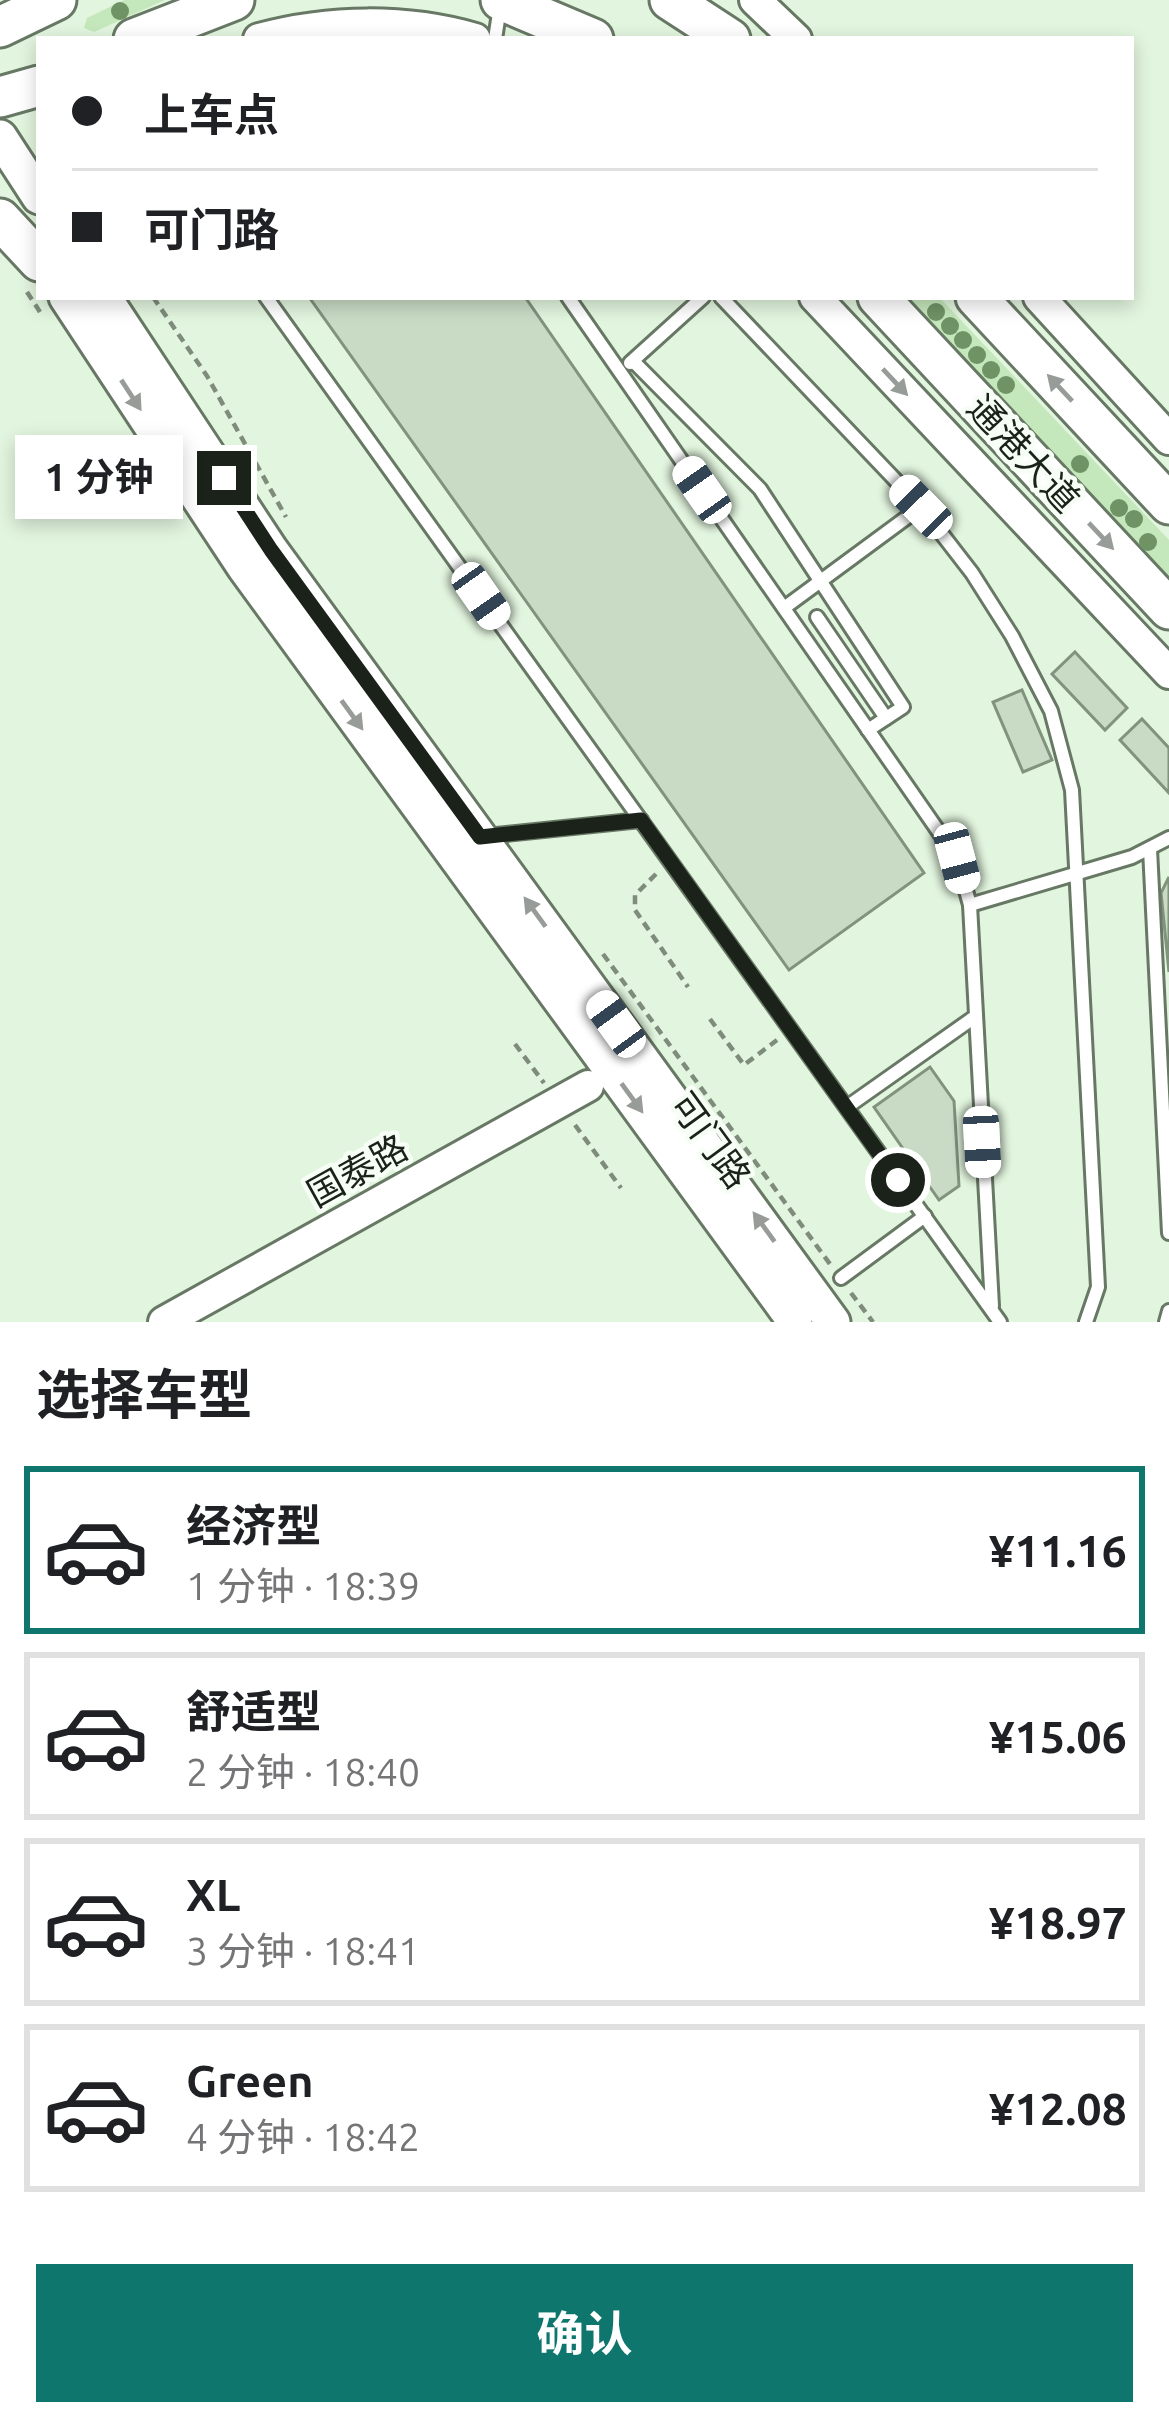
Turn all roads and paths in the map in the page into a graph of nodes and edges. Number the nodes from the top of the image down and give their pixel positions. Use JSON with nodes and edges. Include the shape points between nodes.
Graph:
{"nodes":[{"id":1,"x":234,"y":0,"type":"edge"},
{"id":2,"x":501,"y":0,"type":"edge"},
{"id":3,"x":670,"y":0,"type":"edge"},
{"id":4,"x":755,"y":0,"type":"edge"},
{"id":5,"x":49,"y":16,"type":"edge"},
{"id":6,"x":0,"y":28,"type":"edge"},
{"id":7,"x":149,"y":35,"type":"edge"},
{"id":8,"x":279,"y":36,"type":"edge"},
{"id":9,"x":459,"y":36,"type":"edge"},
{"id":10,"x":495,"y":36,"type":"edge"},
{"id":11,"x":587,"y":36,"type":"edge"},
{"id":12,"x":725,"y":36,"type":"edge"},
{"id":13,"x":793,"y":36,"type":"edge"},
{"id":14,"x":36,"y":87,"type":"edge"},
{"id":15,"x":0,"y":97,"type":"edge"},
{"id":16,"x":0,"y":137,"type":"edge"},
{"id":17,"x":36,"y":192,"type":"edge"},
{"id":18,"x":0,"y":198,"type":"edge"},
{"id":19,"x":0,"y":219,"type":"edge"},
{"id":20,"x":36,"y":254,"type":"edge"},
{"id":21,"x":36,"y":256,"type":"edge"},
{"id":22,"x":68,"y":300,"type":"edge"},
{"id":23,"x":106,"y":300,"type":"edge"},
{"id":24,"x":268,"y":300,"type":"edge"},
{"id":25,"x":570,"y":300,"type":"edge"},
{"id":26,"x":700,"y":300,"type":"edge"},
{"id":27,"x":724,"y":300,"type":"edge"},
{"id":28,"x":817,"y":300,"type":"edge"},
{"id":29,"x":881,"y":300,"type":"edge"},
{"id":30,"x":979,"y":300,"type":"edge"},
{"id":31,"x":1042,"y":300,"type":"edge"},
{"id":32,"x":633,"y":361,"type":"junction"},
{"id":33,"x":620,"y":372,"type":"junction"},
{"id":34,"x":1169,"y":439,"type":"edge"},
{"id":35,"x":1169,"y":504,"type":"edge"},
{"id":36,"x":921,"y":507,"type":"junction"},
{"id":37,"x":820,"y":581,"type":"junction"},
{"id":38,"x":784,"y":608,"type":"junction"},
{"id":39,"x":1169,"y":609,"type":"edge"},
{"id":40,"x":817,"y":617,"type":"dead end"},
{"id":41,"x":1169,"y":674,"type":"edge"},
{"id":42,"x":886,"y":718,"type":"junction"},
{"id":43,"x":868,"y":730,"type":"junction"},
{"id":44,"x":641,"y":820,"type":"junction"},
{"id":45,"x":480,"y":837,"type":"junction"},
{"id":46,"x":1169,"y":838,"type":"edge"},
{"id":47,"x":1150,"y":849,"type":"junction"},
{"id":48,"x":672,"y":863,"type":"junction"},
{"id":49,"x":1077,"y":874,"type":"junction"},
{"id":50,"x":970,"y":905,"type":"junction"},
{"id":51,"x":1157,"y":983,"type":"junction"},
{"id":52,"x":688,"y":987,"type":"dead end"},
{"id":53,"x":1169,"y":996,"type":"edge"},
{"id":54,"x":976,"y":1016,"type":"junction"},
{"id":55,"x":710,"y":1018,"type":"dead end"},
{"id":56,"x":791,"y":1030,"type":"junction"},
{"id":57,"x":515,"y":1044,"type":"dead end"},
{"id":58,"x":588,"y":1086,"type":"dead end"},
{"id":59,"x":548,"y":1088,"type":"dead end"},
{"id":60,"x":847,"y":1107,"type":"junction"},
{"id":61,"x":571,"y":1120,"type":"dead end"},
{"id":62,"x":622,"y":1188,"type":"dead end"},
{"id":63,"x":925,"y":1216,"type":"junction"},
{"id":64,"x":1169,"y":1233,"type":"edge"},
{"id":65,"x":841,"y":1278,"type":"dead end"},
{"id":66,"x":1169,"y":1311,"type":"edge"},
{"id":67,"x":996,"y":1316,"type":"edge"},
{"id":68,"x":164,"y":1322,"type":"edge"},
{"id":69,"x":795,"y":1322,"type":"edge"},
{"id":70,"x":833,"y":1322,"type":"edge"},
{"id":71,"x":1087,"y":1322,"type":"edge"},
{"id":72,"x":1166,"y":1322,"type":"edge"}],
"edges":[{"from":1,"to":7,"type":"main road"},
{"from":2,"to":10,"type":"lane"},
{"from":2,"to":11,"type":"main road"},
{"from":3,"to":12,"type":"main road"},
{"from":4,"to":13,"type":"street"},
{"from":5,"to":6,"type":"main road"},
{"from":8,"to":9,"type":"street","via":[[361,24]]},
{"from":14,"to":15,"type":"main road"},
{"from":16,"to":17,"type":"main road"},
{"from":18,"to":20,"type":"main road"},
{"from":19,"to":21,"type":"main road"},
{"from":22,"to":69,"type":"main road","name":"可门路","one_way":true,"via":[[244,566]]},
{"from":23,"to":45,"type":"main road","name":"可门路","via":[[271,550]]},
{"from":24,"to":44,"type":"lane"},
{"from":25,"to":33,"type":"lane"},
{"from":26,"to":32,"type":"lane"},
{"from":27,"to":36,"type":"lane"},
{"from":28,"to":41,"type":"street","one_way":true},
{"from":29,"to":39,"type":"main road","name":"通港大道","one_way":true},
{"from":35,"to":30,"type":"main road","name":"通港大道","one_way":true},
{"from":31,"to":34,"type":"street"},
{"from":32,"to":33,"type":"lane"},
{"from":32,"to":37,"type":"lane","via":[[760,489]]},
{"from":33,"to":38,"type":"lane"},
{"from":36,"to":37,"type":"lane"},
{"from":36,"to":49,"type":"lane","via":[[973,573],[1051,711],[1072,790]]},
{"from":37,"to":38,"type":"lane"},
{"from":37,"to":42,"type":"lane","via":[[903,707]]},
{"from":38,"to":43,"type":"lane"},
{"from":40,"to":42,"type":"lane"},
{"from":42,"to":43,"type":"lane"},
{"from":43,"to":50,"type":"lane","via":[[957,858]]},
{"from":44,"to":45,"type":"lane"},
{"from":44,"to":48,"type":"lane"},
{"from":70,"to":45,"type":"main road","name":"可门路","one_way":true},
{"from":46,"to":47,"type":"lane"},
{"from":47,"to":49,"type":"lane"},
{"from":47,"to":51,"type":"lane"},
{"from":48,"to":52,"type":"path","via":[[643,884],[635,910]]},
{"from":48,"to":56,"type":"lane"},
{"from":49,"to":50,"type":"lane"},
{"from":49,"to":71,"type":"lane","via":[[1098,1287]]},
{"from":50,"to":54,"type":"lane"},
{"from":51,"to":53,"type":"lane"},
{"from":51,"to":64,"type":"lane"},
{"from":54,"to":60,"type":"lane"},
{"from":54,"to":67,"type":"lane"},
{"from":55,"to":56,"type":"path","via":[[744,1065]]},
{"from":56,"to":60,"type":"lane"},
{"from":57,"to":59,"type":"path"},
{"from":58,"to":68,"type":"street","name":"国泰路"},
{"from":60,"to":63,"type":"lane"},
{"from":61,"to":62,"type":"path"},
{"from":63,"to":65,"type":"lane"},
{"from":63,"to":67,"type":"lane"},
{"from":66,"to":72,"type":"lane"}]}
